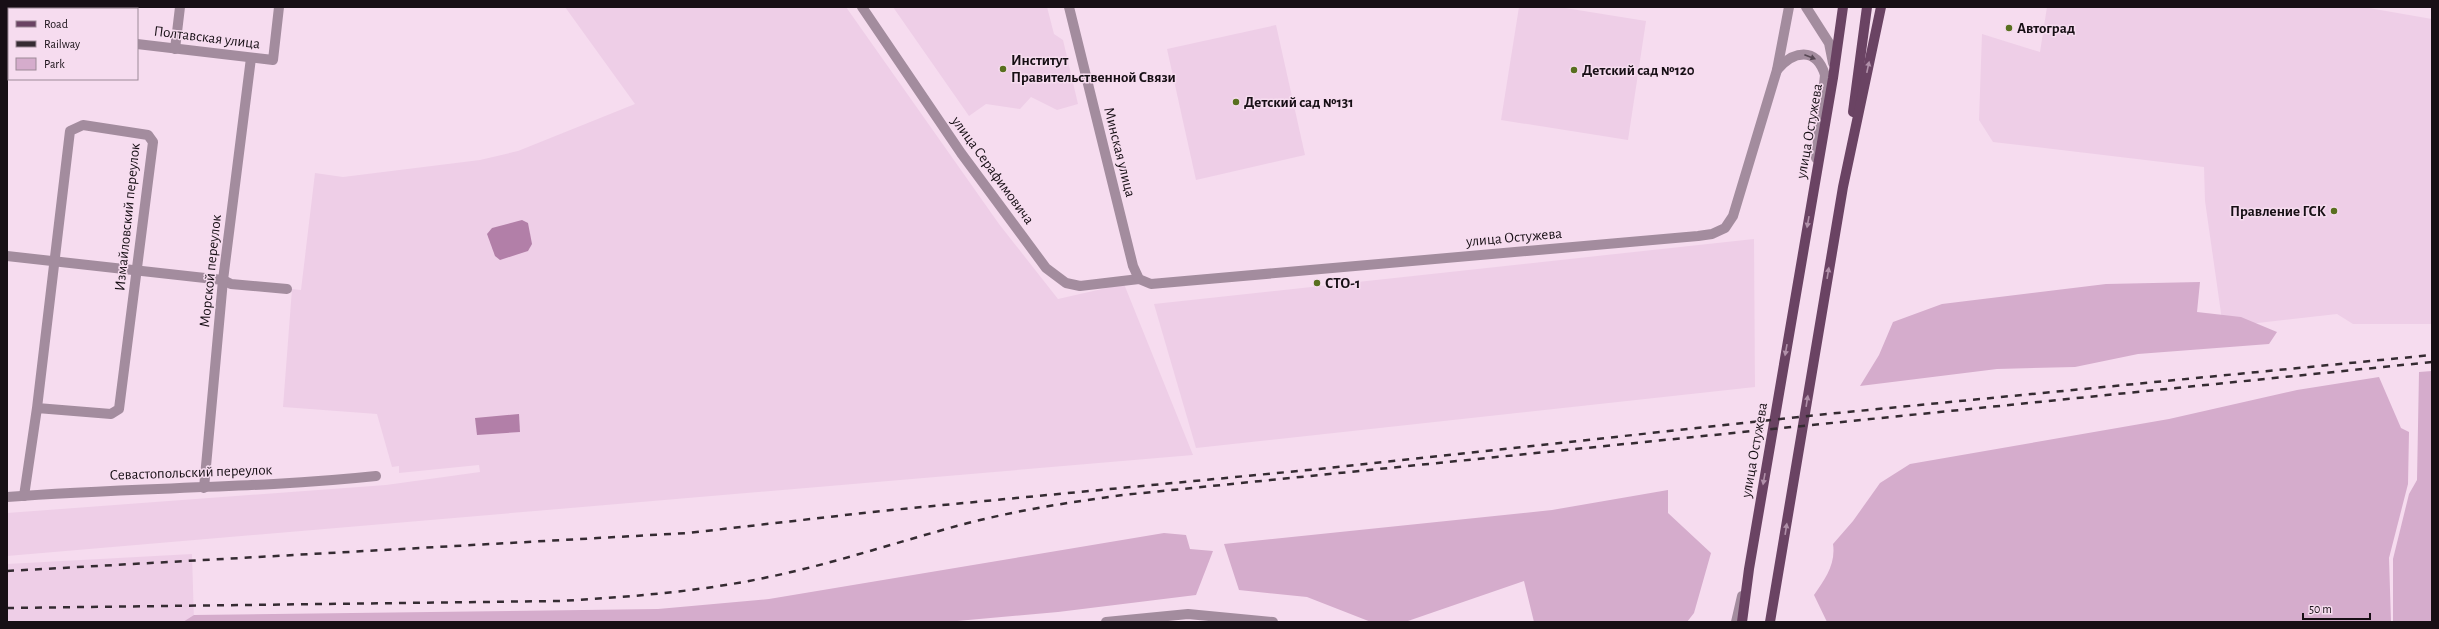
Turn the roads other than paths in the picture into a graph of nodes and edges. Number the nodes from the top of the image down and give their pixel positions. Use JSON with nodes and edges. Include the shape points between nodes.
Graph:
{"nodes":[{"id":1,"x":180,"y":7,"type":"edge"},
{"id":2,"x":279,"y":7,"type":"edge"},
{"id":3,"x":862,"y":7,"type":"edge"},
{"id":4,"x":1069,"y":7,"type":"edge"},
{"id":5,"x":1789,"y":7,"type":"edge"},
{"id":6,"x":1806,"y":7,"type":"edge"},
{"id":7,"x":1843,"y":7,"type":"edge"},
{"id":8,"x":1867,"y":7,"type":"edge"},
{"id":9,"x":1881,"y":7,"type":"edge"},
{"id":10,"x":138,"y":44,"type":"edge"},
{"id":11,"x":175,"y":49,"type":"junction"},
{"id":12,"x":251,"y":58,"type":"junction"},
{"id":13,"x":1777,"y":70,"type":"junction"},
{"id":14,"x":1833,"y":78,"type":"junction"},
{"id":15,"x":1814,"y":184,"type":"junction"},
{"id":16,"x":1842,"y":187,"type":"junction"},
{"id":17,"x":7,"y":256,"type":"edge"},
{"id":18,"x":54,"y":260,"type":"junction"},
{"id":19,"x":137,"y":270,"type":"junction"},
{"id":20,"x":1139,"y":279,"type":"junction"},
{"id":21,"x":224,"y":280,"type":"junction"},
{"id":22,"x":287,"y":289,"type":"dead end"},
{"id":23,"x":37,"y":408,"type":"junction"},
{"id":24,"x":376,"y":476,"type":"dead end"},
{"id":25,"x":204,"y":488,"type":"junction"},
{"id":26,"x":24,"y":496,"type":"junction"},
{"id":27,"x":7,"y":497,"type":"edge"},
{"id":28,"x":1780,"y":568,"type":"junction"},
{"id":29,"x":1749,"y":569,"type":"junction"},
{"id":30,"x":1106,"y":622,"type":"edge"},
{"id":31,"x":1273,"y":622,"type":"edge"},
{"id":32,"x":1736,"y":622,"type":"edge"},
{"id":33,"x":1742,"y":622,"type":"edge"},
{"id":34,"x":1770,"y":622,"type":"edge"},
{"id":35,"x":1775,"y":622,"type":"edge"}],
"edges":[{"from":1,"to":11,"type":"street"},
{"from":2,"to":12,"type":"street","name":"Полтавская улица","via":[[273,60]]},
{"from":3,"to":20,"type":"street","name":"улица Серафимовича","via":[[961,152],[1046,268],[1066,283],[1080,286]]},
{"from":4,"to":20,"type":"street","name":"Минская улица","via":[[1130,258]]},
{"from":5,"to":13,"type":"street","name":"улица Остужева"},
{"from":6,"to":14,"type":"street","name":"улица Остужева","via":[[1832,50]]},
{"from":7,"to":14,"type":"main road"},
{"from":8,"to":16,"type":"main road"},
{"from":16,"to":9,"type":"main road","one_way":true},
{"from":10,"to":11,"type":"street","name":"Полтавская улица"},
{"from":11,"to":12,"type":"street","name":"Полтавская улица"},
{"from":12,"to":21,"type":"street","name":"Морской переулок"},
{"from":13,"to":15,"type":"street","one_way":true,"via":[[1786,60],[1801,54],[1812,56],[1822,66],[1825,75],[1817,132]]},
{"from":13,"to":20,"type":"street","name":"улица Остужева","via":[[1733,216],[1725,228],[1712,234],[1645,242],[1151,284]]},
{"from":14,"to":15,"type":"main road","name":"улица Остужева"},
{"from":15,"to":29,"type":"main road","name":"улица Остужева","one_way":true},
{"from":28,"to":16,"type":"main road","one_way":true},
{"from":17,"to":18,"type":"street"},
{"from":18,"to":19,"type":"street"},
{"from":18,"to":19,"type":"street","name":"Измайловский переулок","via":[[70,131],[83,125],[148,134],[153,142]]},
{"from":18,"to":23,"type":"street","name":"Измайловский переулок"},
{"from":19,"to":21,"type":"street"},
{"from":19,"to":23,"type":"street","name":"Измайловский переулок","via":[[119,409],[111,414]]},
{"from":21,"to":22,"type":"street","via":[[231,284]]},
{"from":21,"to":25,"type":"street","name":"Морской переулок"},
{"from":23,"to":26,"type":"street","name":"Измайловский переулок"},
{"from":24,"to":25,"type":"street","name":"Севастопольский переулок","via":[[307,483]]},
{"from":25,"to":26,"type":"street","name":"Севастопольский переулок","via":[[106,490]]},
{"from":26,"to":27,"type":"street","name":"Севастопольский переулок"},
{"from":28,"to":34,"type":"main road"},
{"from":28,"to":35,"type":"street"},
{"from":29,"to":32,"type":"street"},
{"from":29,"to":33,"type":"main road","name":"улица Остужева"},
{"from":30,"to":31,"type":"street","via":[[1188,614]]}]}
